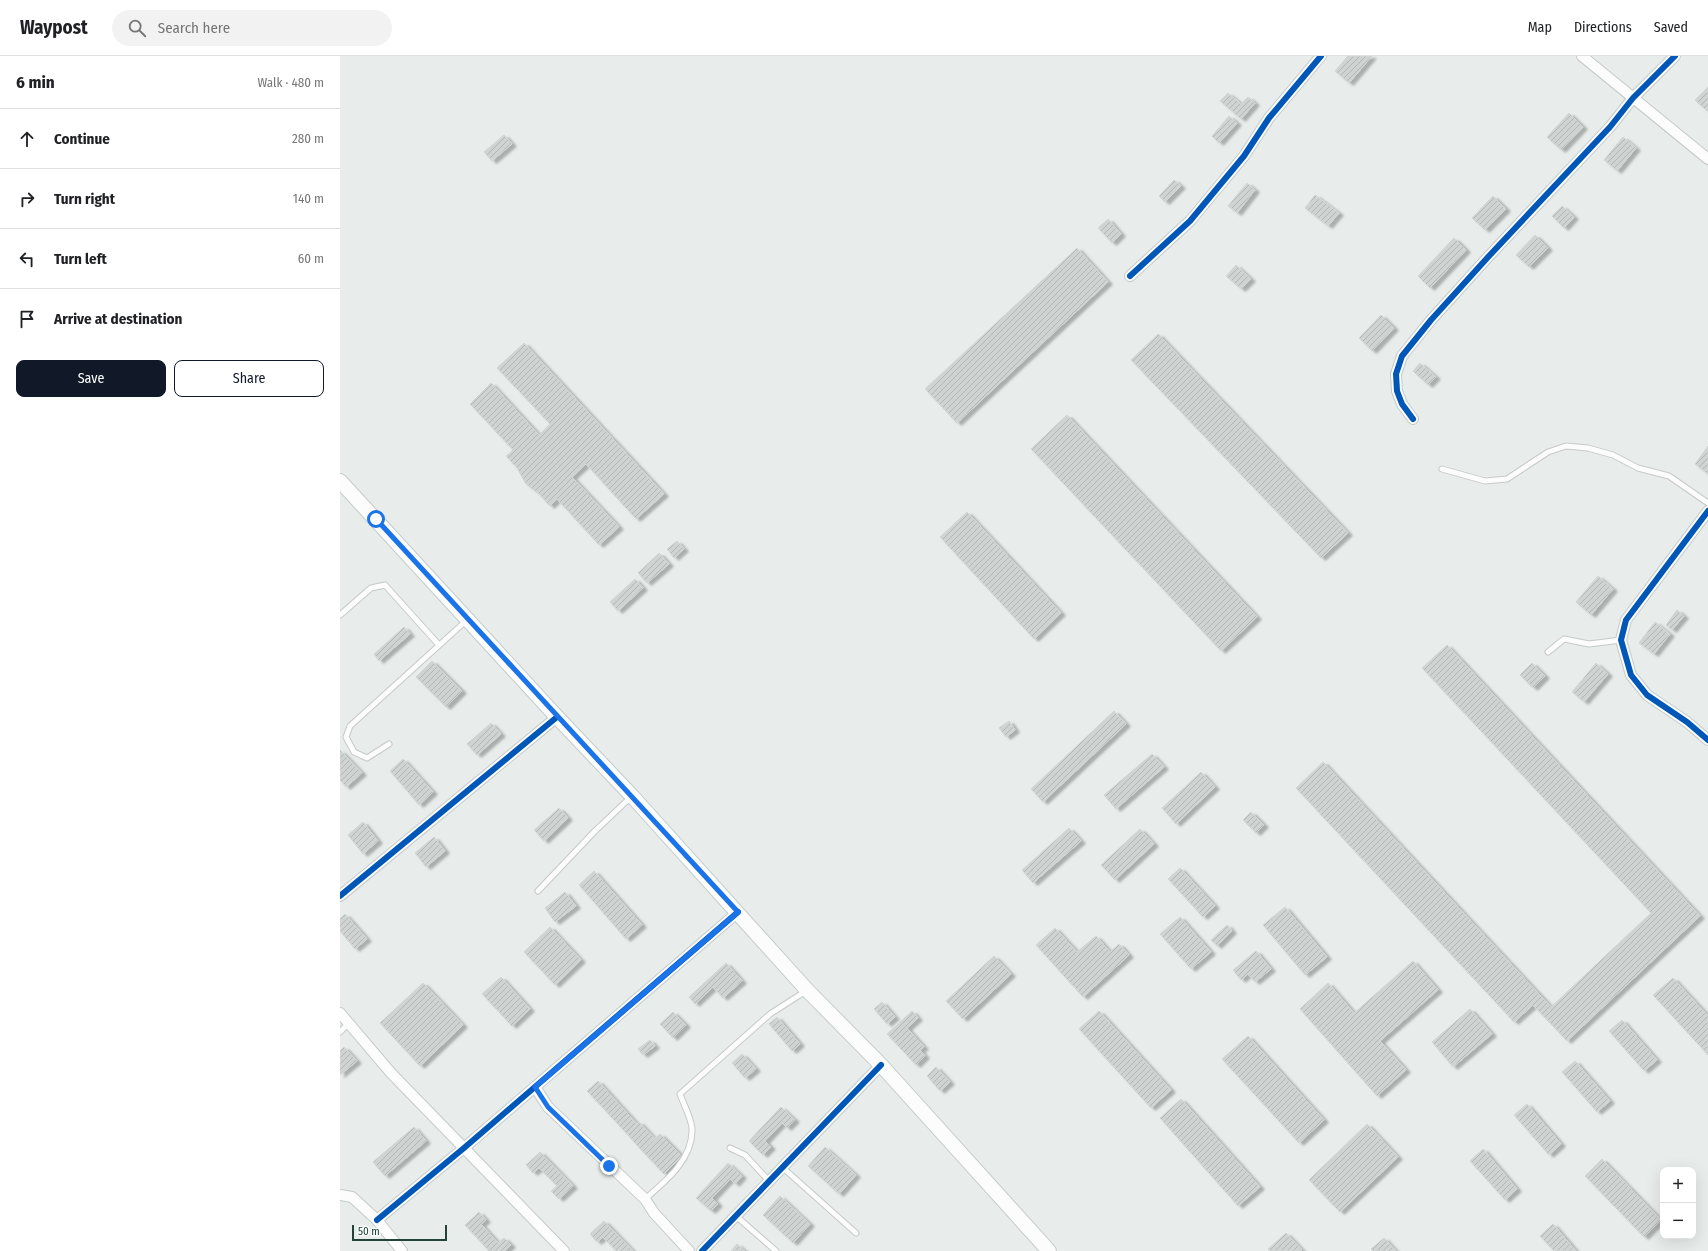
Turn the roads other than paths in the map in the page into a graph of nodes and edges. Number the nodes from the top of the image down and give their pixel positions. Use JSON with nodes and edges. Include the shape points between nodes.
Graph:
{"nodes":[{"id":1,"x":1321,"y":56,"type":"edge"},
{"id":2,"x":1582,"y":56,"type":"edge"},
{"id":3,"x":1675,"y":56,"type":"edge"},
{"id":4,"x":1633,"y":98,"type":"junction"},
{"id":5,"x":1708,"y":158,"type":"edge"},
{"id":6,"x":1130,"y":276,"type":"dead end"},
{"id":7,"x":1412,"y":419,"type":"dead end"},
{"id":8,"x":1442,"y":469,"type":"dead end"},
{"id":9,"x":340,"y":481,"type":"edge"},
{"id":10,"x":1708,"y":503,"type":"edge"},
{"id":11,"x":1708,"y":511,"type":"edge"},
{"id":12,"x":340,"y":615,"type":"edge"},
{"id":13,"x":468,"y":619,"type":"junction"},
{"id":14,"x":1621,"y":640,"type":"junction"},
{"id":15,"x":439,"y":645,"type":"junction"},
{"id":16,"x":1548,"y":652,"type":"dead end"},
{"id":17,"x":557,"y":717,"type":"junction"},
{"id":18,"x":1708,"y":740,"type":"edge"},
{"id":19,"x":389,"y":744,"type":"dead end"},
{"id":20,"x":632,"y":796,"type":"junction"},
{"id":21,"x":538,"y":891,"type":"dead end"},
{"id":22,"x":340,"y":896,"type":"edge"},
{"id":23,"x":738,"y":912,"type":"junction"},
{"id":24,"x":807,"y":990,"type":"junction"},
{"id":25,"x":340,"y":1013,"type":"edge"},
{"id":26,"x":349,"y":1023,"type":"junction"},
{"id":27,"x":340,"y":1032,"type":"edge"},
{"id":28,"x":881,"y":1065,"type":"junction"},
{"id":29,"x":535,"y":1087,"type":"junction"},
{"id":30,"x":464,"y":1148,"type":"junction"},
{"id":31,"x":730,"y":1148,"type":"dead end"},
{"id":32,"x":782,"y":1167,"type":"junction"},
{"id":33,"x":769,"y":1181,"type":"junction"},
{"id":34,"x":340,"y":1195,"type":"edge"},
{"id":35,"x":645,"y":1199,"type":"junction"},
{"id":36,"x":736,"y":1216,"type":"junction"},
{"id":37,"x":377,"y":1220,"type":"junction"},
{"id":38,"x":856,"y":1233,"type":"dead end"},
{"id":39,"x":402,"y":1251,"type":"edge"},
{"id":40,"x":564,"y":1251,"type":"edge"},
{"id":41,"x":689,"y":1251,"type":"edge"},
{"id":42,"x":702,"y":1251,"type":"edge"},
{"id":43,"x":776,"y":1251,"type":"edge"},
{"id":44,"x":1049,"y":1251,"type":"edge"}],
"edges":[{"from":1,"to":6,"type":"street","via":[[1269,118],[1244,156],[1190,221]]},
{"from":2,"to":4,"type":"street"},
{"from":3,"to":4,"type":"street"},
{"from":4,"to":5,"type":"street"},
{"from":4,"to":7,"type":"street","via":[[1610,127],[1431,320],[1402,356],[1396,374],[1397,391]]},
{"from":8,"to":10,"type":"lane","via":[[1485,481],[1507,479],[1548,452],[1566,446],[1588,448],[1612,455],[1638,468],[1669,476]]},
{"from":9,"to":13,"type":"main road"},
{"from":11,"to":14,"type":"street","via":[[1626,620]]},
{"from":12,"to":15,"type":"lane","via":[[371,588],[385,585]]},
{"from":13,"to":15,"type":"lane"},
{"from":13,"to":17,"type":"main road"},
{"from":14,"to":16,"type":"lane","via":[[1589,644],[1564,639]]},
{"from":14,"to":18,"type":"street","via":[[1631,676],[1647,695],[1687,722]]},
{"from":15,"to":19,"type":"lane","via":[[350,726],[346,738],[354,752],[367,758]]},
{"from":17,"to":20,"type":"main road"},
{"from":17,"to":22,"type":"street"},
{"from":20,"to":21,"type":"lane"},
{"from":20,"to":23,"type":"main road"},
{"from":23,"to":24,"type":"main road"},
{"from":23,"to":29,"type":"street"},
{"from":24,"to":28,"type":"main road"},
{"from":24,"to":35,"type":"lane","via":[[770,1014],[680,1094],[692,1128],[687,1154],[667,1180]]},
{"from":25,"to":26,"type":"street"},
{"from":26,"to":27,"type":"lane"},
{"from":26,"to":30,"type":"street","via":[[391,1073]]},
{"from":28,"to":32,"type":"street"},
{"from":28,"to":44,"type":"main road"},
{"from":29,"to":30,"type":"street"},
{"from":29,"to":35,"type":"street","via":[[548,1107]]},
{"from":30,"to":37,"type":"street"},
{"from":30,"to":40,"type":"street"},
{"from":31,"to":33,"type":"lane","via":[[745,1155]]},
{"from":32,"to":33,"type":"street"},
{"from":32,"to":38,"type":"lane"},
{"from":33,"to":36,"type":"street"},
{"from":34,"to":37,"type":"street","via":[[352,1197]]},
{"from":35,"to":41,"type":"street","via":[[654,1213]]},
{"from":36,"to":42,"type":"street"},
{"from":36,"to":43,"type":"lane"},
{"from":37,"to":39,"type":"street"}]}
